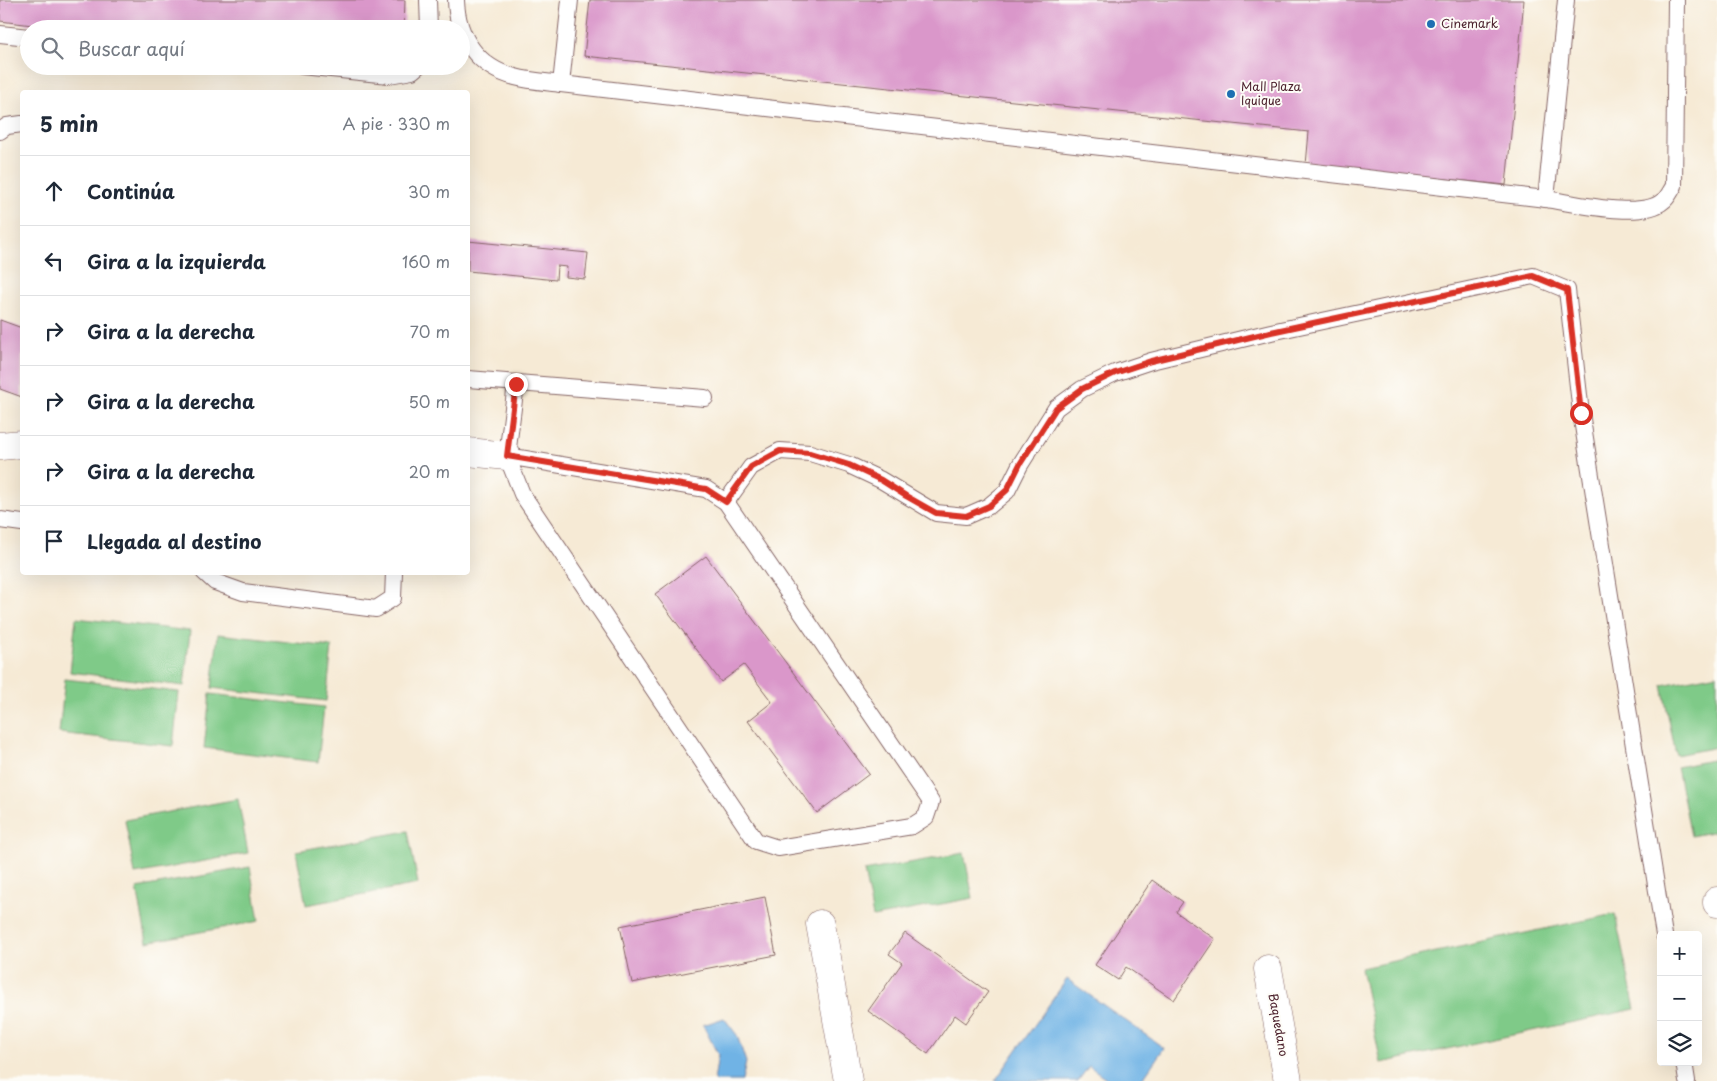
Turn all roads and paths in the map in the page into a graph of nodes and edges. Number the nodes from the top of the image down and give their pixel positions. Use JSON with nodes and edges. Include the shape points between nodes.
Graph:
{"nodes":[{"id":1,"x":428,"y":0,"type":"edge"},
{"id":2,"x":456,"y":0,"type":"edge"},
{"id":3,"x":570,"y":0,"type":"edge"},
{"id":4,"x":1566,"y":0,"type":"edge"},
{"id":5,"x":1676,"y":0,"type":"edge"},
{"id":6,"x":429,"y":20,"type":"edge"},
{"id":7,"x":458,"y":20,"type":"edge"},
{"id":8,"x":0,"y":34,"type":"edge"},
{"id":9,"x":20,"y":36,"type":"edge"},
{"id":10,"x":470,"y":46,"type":"edge"},
{"id":11,"x":380,"y":75,"type":"edge"},
{"id":12,"x":395,"y":75,"type":"edge"},
{"id":13,"x":561,"y":84,"type":"junction"},
{"id":14,"x":20,"y":124,"type":"edge"},
{"id":15,"x":0,"y":132,"type":"edge"},
{"id":16,"x":1546,"y":199,"type":"junction"},
{"id":17,"x":470,"y":379,"type":"edge"},
{"id":18,"x":516,"y":384,"type":"junction"},
{"id":19,"x":705,"y":398,"type":"dead end"},
{"id":20,"x":20,"y":444,"type":"edge"},
{"id":21,"x":0,"y":446,"type":"edge"},
{"id":22,"x":470,"y":452,"type":"edge"},
{"id":23,"x":507,"y":456,"type":"junction"},
{"id":24,"x":726,"y":502,"type":"junction"},
{"id":25,"x":0,"y":520,"type":"edge"},
{"id":26,"x":20,"y":523,"type":"edge"},
{"id":27,"x":207,"y":575,"type":"edge"},
{"id":28,"x":394,"y":575,"type":"edge"},
{"id":29,"x":820,"y":924,"type":"dead end"},
{"id":30,"x":1663,"y":931,"type":"edge"},
{"id":31,"x":1268,"y":969,"type":"dead end"},
{"id":32,"x":1685,"y":1066,"type":"edge"},
{"id":33,"x":848,"y":1081,"type":"edge"},
{"id":34,"x":1288,"y":1081,"type":"edge"},
{"id":35,"x":1687,"y":1081,"type":"edge"}],
"edges":[{"from":1,"to":6,"type":"lane"},
{"from":2,"to":7,"type":"lane"},
{"from":3,"to":13,"type":"lane"},
{"from":4,"to":16,"type":"lane"},
{"from":5,"to":16,"type":"lane","via":[[1674,186],[1664,201],[1649,209],[1630,211]]},
{"from":8,"to":9,"type":"lane"},
{"from":10,"to":13,"type":"lane","via":[[496,70],[514,77]]},
{"from":11,"to":12,"type":"lane"},
{"from":13,"to":16,"type":"lane"},
{"from":14,"to":15,"type":"lane","via":[[7,126]]},
{"from":17,"to":18,"type":"lane"},
{"from":18,"to":19,"type":"lane"},
{"from":18,"to":23,"type":"lane"},
{"from":20,"to":21,"type":"street"},
{"from":22,"to":23,"type":"street"},
{"from":23,"to":24,"type":"lane","via":[[706,489]]},
{"from":23,"to":24,"type":"lane","via":[[522,494],[756,841],[778,848],[912,826],[926,817],[931,802]]},
{"from":24,"to":30,"type":"lane","via":[[751,467],[780,451],[810,453],[849,465],[936,513],[966,516],[989,506],[1007,490],[1056,408],[1082,389],[1115,373],[1271,332],[1533,276],[1567,290],[1581,413]]},
{"from":25,"to":26,"type":"lane"},
{"from":27,"to":28,"type":"lane","via":[[215,582],[243,592],[376,609],[393,598]]},
{"from":29,"to":33,"type":"street"},
{"from":31,"to":34,"type":"street","name":"Baquedano"},
{"from":32,"to":35,"type":"lane"}]}
